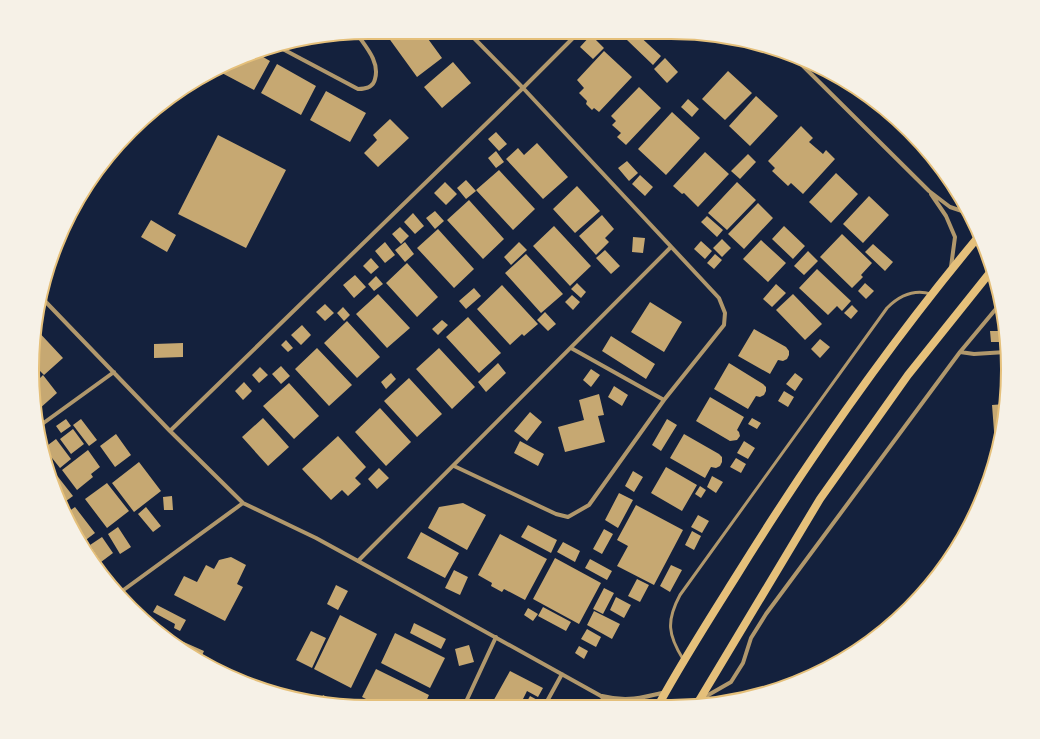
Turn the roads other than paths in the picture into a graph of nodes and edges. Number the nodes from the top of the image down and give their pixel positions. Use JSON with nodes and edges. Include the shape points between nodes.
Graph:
{"nodes":[{"id":1,"x":361,"y":39,"type":"edge"},
{"id":2,"x":475,"y":39,"type":"edge"},
{"id":3,"x":571,"y":39,"type":"edge"},
{"id":4,"x":284,"y":50,"type":"edge"},
{"id":5,"x":804,"y":67,"type":"edge"},
{"id":6,"x":523,"y":88,"type":"junction"},
{"id":7,"x":929,"y":191,"type":"junction"},
{"id":8,"x":960,"y":210,"type":"edge"},
{"id":9,"x":975,"y":241,"type":"edge"},
{"id":10,"x":671,"y":247,"type":"junction"},
{"id":11,"x":951,"y":269,"type":"junction"},
{"id":12,"x":987,"y":276,"type":"edge"},
{"id":13,"x":933,"y":294,"type":"junction"},
{"id":14,"x":46,"y":302,"type":"edge"},
{"id":15,"x":996,"y":309,"type":"edge"},
{"id":16,"x":571,"y":348,"type":"junction"},
{"id":17,"x":960,"y":352,"type":"junction"},
{"id":18,"x":1000,"y":352,"type":"edge"},
{"id":19,"x":114,"y":372,"type":"junction"},
{"id":20,"x":664,"y":400,"type":"junction"},
{"id":21,"x":43,"y":423,"type":"edge"},
{"id":22,"x":170,"y":431,"type":"junction"},
{"id":23,"x":454,"y":466,"type":"junction"},
{"id":24,"x":243,"y":503,"type":"junction"},
{"id":25,"x":358,"y":560,"type":"junction"},
{"id":26,"x":124,"y":590,"type":"edge"},
{"id":27,"x":496,"y":637,"type":"junction"},
{"id":28,"x":684,"y":660,"type":"junction"},
{"id":29,"x":562,"y":674,"type":"junction"},
{"id":30,"x":666,"y":692,"type":"junction"},
{"id":31,"x":601,"y":696,"type":"junction"},
{"id":32,"x":701,"y":698,"type":"edge"},
{"id":33,"x":706,"y":698,"type":"edge"},
{"id":34,"x":467,"y":700,"type":"edge"},
{"id":35,"x":548,"y":700,"type":"edge"},
{"id":36,"x":605,"y":700,"type":"edge"},
{"id":37,"x":661,"y":700,"type":"edge"}],
"edges":[{"from":1,"to":4,"type":"street","via":[[375,62],[377,74],[374,83],[367,89],[358,89]]},
{"from":2,"to":6,"type":"street"},
{"from":3,"to":6,"type":"street"},
{"from":5,"to":7,"type":"street"},
{"from":6,"to":10,"type":"street"},
{"from":6,"to":22,"type":"street"},
{"from":7,"to":8,"type":"street","via":[[950,207]]},
{"from":7,"to":11,"type":"street","via":[[946,216],[955,237]]},
{"from":9,"to":11,"type":"main road"},
{"from":10,"to":16,"type":"street"},
{"from":10,"to":20,"type":"street","via":[[719,298],[725,312],[724,325]]},
{"from":11,"to":13,"type":"main road"},
{"from":12,"to":32,"type":"main road","via":[[908,375],[820,499]]},
{"from":13,"to":28,"type":"main road","via":[[781,504]]},
{"from":13,"to":28,"type":"lane","via":[[910,293],[893,301],[887,308],[680,595],[675,604],[671,625],[674,645]]},
{"from":14,"to":19,"type":"street"},
{"from":15,"to":17,"type":"street"},
{"from":16,"to":20,"type":"street"},
{"from":16,"to":23,"type":"street"},
{"from":17,"to":18,"type":"street"},
{"from":17,"to":33,"type":"street","via":[[766,614],[751,638],[743,663],[731,682]]},
{"from":19,"to":21,"type":"street"},
{"from":19,"to":22,"type":"street"},
{"from":20,"to":23,"type":"street","via":[[589,505],[568,517],[556,514]]},
{"from":22,"to":24,"type":"street"},
{"from":23,"to":25,"type":"street"},
{"from":24,"to":25,"type":"street"},
{"from":24,"to":26,"type":"street"},
{"from":25,"to":27,"type":"street"},
{"from":27,"to":29,"type":"street"},
{"from":27,"to":34,"type":"street"},
{"from":28,"to":30,"type":"main road"},
{"from":29,"to":31,"type":"street"},
{"from":29,"to":35,"type":"street"},
{"from":30,"to":31,"type":"street","via":[[627,700]]},
{"from":30,"to":37,"type":"main road"},
{"from":31,"to":36,"type":"street"}]}
